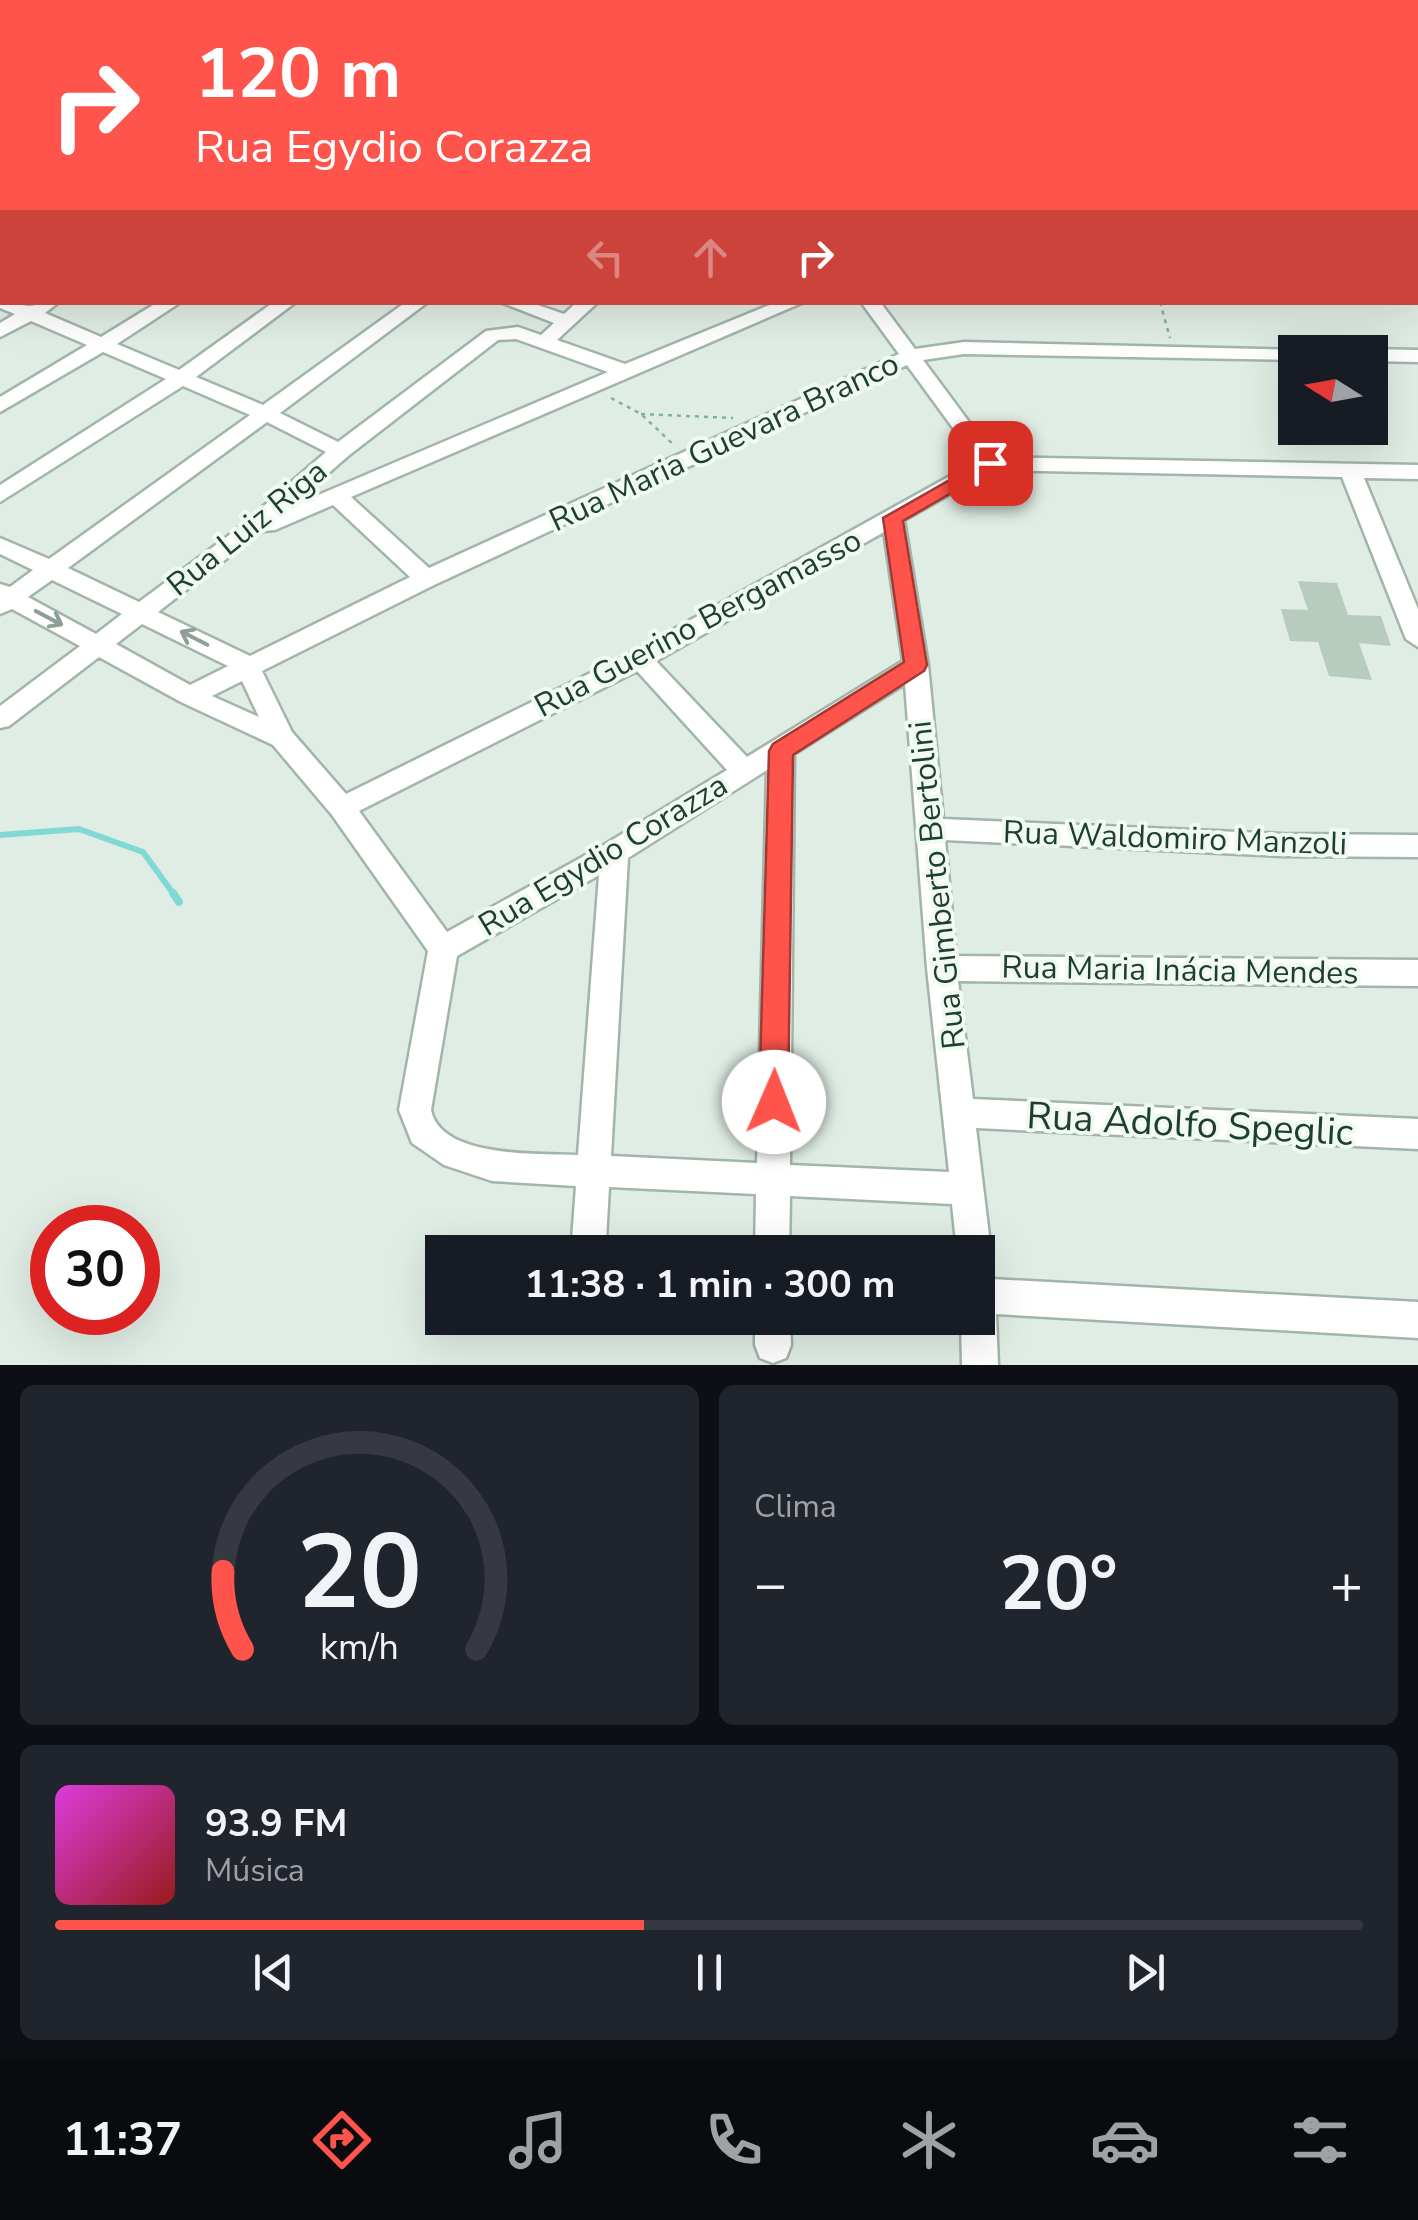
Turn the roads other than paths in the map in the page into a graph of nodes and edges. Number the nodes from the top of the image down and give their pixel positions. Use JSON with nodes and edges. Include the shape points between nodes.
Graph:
{"nodes":[{"id":1,"x":8,"y":305,"type":"edge"},
{"id":2,"x":45,"y":305,"type":"edge"},
{"id":3,"x":167,"y":305,"type":"edge"},
{"id":4,"x":283,"y":305,"type":"edge"},
{"id":5,"x":415,"y":305,"type":"edge"},
{"id":6,"x":518,"y":305,"type":"edge"},
{"id":7,"x":585,"y":305,"type":"edge"},
{"id":8,"x":788,"y":305,"type":"edge"},
{"id":9,"x":872,"y":305,"type":"edge"},
{"id":10,"x":30,"y":314,"type":"junction"},
{"id":11,"x":566,"y":321,"type":"junction"},
{"id":12,"x":0,"y":331,"type":"edge"},
{"id":13,"x":544,"y":342,"type":"junction"},
{"id":14,"x":103,"y":345,"type":"junction"},
{"id":15,"x":1278,"y":354,"type":"edge"},
{"id":16,"x":1388,"y":355,"type":"edge"},
{"id":17,"x":911,"y":356,"type":"junction"},
{"id":18,"x":1418,"y":356,"type":"edge"},
{"id":19,"x":626,"y":371,"type":"junction"},
{"id":20,"x":182,"y":378,"type":"junction"},
{"id":21,"x":0,"y":406,"type":"edge"},
{"id":22,"x":264,"y":412,"type":"junction"},
{"id":23,"x":366,"y":431,"type":"junction"},
{"id":24,"x":340,"y":451,"type":"junction"},
{"id":25,"x":990,"y":463,"type":"junction"},
{"id":26,"x":404,"y":464,"type":"junction"},
{"id":27,"x":1350,"y":470,"type":"junction"},
{"id":28,"x":1418,"y":472,"type":"edge"},
{"id":29,"x":0,"y":494,"type":"edge"},
{"id":30,"x":335,"y":495,"type":"junction"},
{"id":31,"x":893,"y":518,"type":"junction"},
{"id":32,"x":244,"y":535,"type":"junction"},
{"id":33,"x":0,"y":545,"type":"edge"},
{"id":34,"x":48,"y":569,"type":"junction"},
{"id":35,"x":1406,"y":576,"type":"edge"},
{"id":36,"x":426,"y":579,"type":"junction"},
{"id":37,"x":4,"y":598,"type":"edge"},
{"id":38,"x":142,"y":612,"type":"junction"},
{"id":39,"x":1418,"y":639,"type":"edge"},
{"id":40,"x":98,"y":644,"type":"junction"},
{"id":41,"x":640,"y":658,"type":"junction"},
{"id":42,"x":246,"y":665,"type":"junction"},
{"id":43,"x":916,"y":665,"type":"junction"},
{"id":44,"x":190,"y":696,"type":"junction"},
{"id":45,"x":0,"y":719,"type":"edge"},
{"id":46,"x":282,"y":738,"type":"junction"},
{"id":47,"x":781,"y":751,"type":"junction"},
{"id":48,"x":745,"y":772,"type":"junction"},
{"id":49,"x":342,"y":808,"type":"junction"},
{"id":50,"x":932,"y":829,"type":"junction"},
{"id":51,"x":1418,"y":846,"type":"edge"},
{"id":52,"x":614,"y":852,"type":"junction"},
{"id":53,"x":443,"y":949,"type":"junction"},
{"id":54,"x":942,"y":968,"type":"junction"},
{"id":55,"x":1418,"y":973,"type":"edge"},
{"id":56,"x":961,"y":1113,"type":"junction"},
{"id":57,"x":1418,"y":1134,"type":"edge"},
{"id":58,"x":596,"y":1168,"type":"junction"},
{"id":59,"x":772,"y":1180,"type":"junction"},
{"id":60,"x":968,"y":1189,"type":"junction"},
{"id":61,"x":589,"y":1235,"type":"edge"},
{"id":62,"x":772,"y":1235,"type":"edge"},
{"id":63,"x":972,"y":1235,"type":"edge"},
{"id":64,"x":995,"y":1294,"type":"edge"},
{"id":65,"x":1418,"y":1320,"type":"edge"},
{"id":66,"x":979,"y":1335,"type":"edge"},
{"id":67,"x":980,"y":1365,"type":"edge"}],
"edges":[{"from":1,"to":10,"type":"street"},
{"from":2,"to":10,"type":"street"},
{"from":3,"to":14,"type":"street"},
{"from":4,"to":20,"type":"street"},
{"from":5,"to":22,"type":"street"},
{"from":6,"to":11,"type":"street"},
{"from":7,"to":11,"type":"street"},
{"from":8,"to":19,"type":"street"},
{"from":9,"to":17,"type":"street"},
{"from":10,"to":12,"type":"street"},
{"from":10,"to":14,"type":"street"},
{"from":11,"to":13,"type":"street"},
{"from":13,"to":19,"type":"street"},
{"from":13,"to":23,"type":"street","name":"Rua Luiz Riga","via":[[518,333],[492,336]]},
{"from":14,"to":20,"type":"street"},
{"from":14,"to":21,"type":"street"},
{"from":15,"to":17,"type":"street","name":"Rua Maria Guevara Branco","via":[[964,348]]},
{"from":16,"to":18,"type":"street"},
{"from":17,"to":25,"type":"street"},
{"from":17,"to":36,"type":"street","name":"Rua Maria Guevara Branco"},
{"from":19,"to":26,"type":"street"},
{"from":20,"to":22,"type":"street"},
{"from":20,"to":29,"type":"street"},
{"from":22,"to":24,"type":"street"},
{"from":22,"to":34,"type":"street"},
{"from":23,"to":24,"type":"street","name":"Rua Luiz Riga"},
{"from":23,"to":26,"type":"street","via":[[378,455]]},
{"from":24,"to":32,"type":"street","name":"Rua Luiz Riga"},
{"from":25,"to":27,"type":"street"},
{"from":25,"to":31,"type":"street","name":"Rua Guerino Bergamasso"},
{"from":26,"to":30,"type":"street"},
{"from":27,"to":28,"type":"street"},
{"from":27,"to":35,"type":"street"},
{"from":30,"to":32,"type":"street"},
{"from":30,"to":36,"type":"street"},
{"from":31,"to":41,"type":"street","name":"Rua Guerino Bergamasso"},
{"from":31,"to":43,"type":"street","name":"Rua Gimberto Bertolini"},
{"from":32,"to":38,"type":"street","name":"Rua Luiz Riga"},
{"from":33,"to":34,"type":"street"},
{"from":34,"to":37,"type":"street"},
{"from":34,"to":38,"type":"street"},
{"from":35,"to":39,"type":"street"},
{"from":36,"to":42,"type":"street","name":"Rua Maria Guevara Branco"},
{"from":37,"to":40,"type":"street","one_way":true},
{"from":38,"to":40,"type":"street","name":"Rua Luiz Riga"},
{"from":42,"to":38,"type":"street","one_way":true},
{"from":40,"to":44,"type":"street"},
{"from":40,"to":45,"type":"street","name":"Rua Luiz Riga"},
{"from":41,"to":48,"type":"street"},
{"from":41,"to":49,"type":"street","name":"Rua Guerino Bergamasso"},
{"from":42,"to":44,"type":"street","name":"Rua Maria Guevara Branco"},
{"from":42,"to":46,"type":"street"},
{"from":43,"to":47,"type":"street","name":"Rua Egydio Corazza"},
{"from":43,"to":50,"type":"street","name":"Rua Gimberto Bertolini"},
{"from":44,"to":46,"type":"street"},
{"from":46,"to":49,"type":"street"},
{"from":47,"to":48,"type":"street","name":"Rua Egydio Corazza"},
{"from":47,"to":59,"type":"street"},
{"from":48,"to":52,"type":"street","name":"Rua Egydio Corazza"},
{"from":49,"to":53,"type":"street"},
{"from":50,"to":51,"type":"street","name":"Rua Waldomiro Manzoli"},
{"from":50,"to":54,"type":"street","name":"Rua Gimberto Bertolini"},
{"from":52,"to":53,"type":"street","name":"Rua Egydio Corazza"},
{"from":52,"to":58,"type":"street"},
{"from":53,"to":58,"type":"street","via":[[415,1110],[422,1132],[462,1158],[492,1166]]},
{"from":54,"to":55,"type":"street","name":"Rua Maria Inácia Mendes"},
{"from":54,"to":56,"type":"street","name":"Rua Gimberto Bertolini"},
{"from":56,"to":57,"type":"street","name":"Rua Adolfo Speglic"},
{"from":56,"to":60,"type":"street","name":"Rua Gimberto Bertolini"},
{"from":58,"to":59,"type":"street"},
{"from":58,"to":61,"type":"street"},
{"from":59,"to":60,"type":"street"},
{"from":59,"to":62,"type":"street"},
{"from":60,"to":63,"type":"street","name":"Rua Gimberto Bertolini"},
{"from":64,"to":65,"type":"street"},
{"from":66,"to":67,"type":"street"}]}
